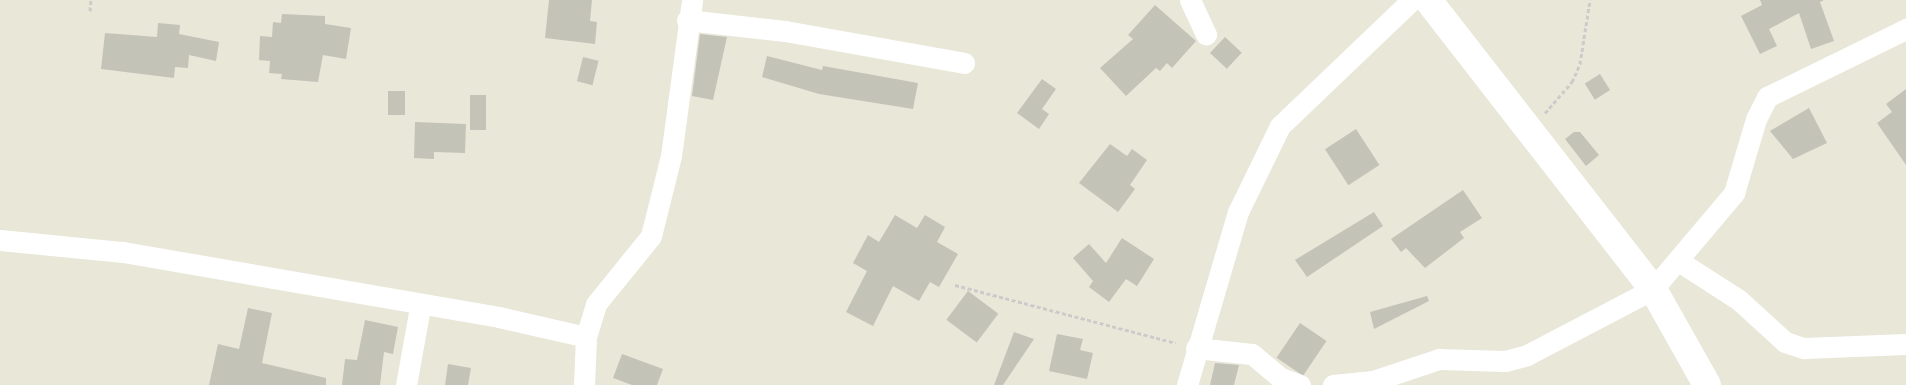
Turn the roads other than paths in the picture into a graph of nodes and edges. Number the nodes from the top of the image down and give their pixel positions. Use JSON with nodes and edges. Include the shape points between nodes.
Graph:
{"nodes":[{"id":1,"x":1190,"y":0,"type":"edge"},
{"id":2,"x":1412,"y":0,"type":"edge"},
{"id":3,"x":1428,"y":0,"type":"edge"},
{"id":4,"x":690,"y":10,"type":"edge"},
{"id":5,"x":1906,"y":29,"type":"edge"},
{"id":6,"x":1206,"y":35,"type":"dead end"},
{"id":7,"x":964,"y":64,"type":"dead end"},
{"id":8,"x":0,"y":240,"type":"edge"},
{"id":9,"x":1680,"y":262,"type":"junction"},
{"id":10,"x":1653,"y":288,"type":"junction"},
{"id":11,"x":420,"y":306,"type":"junction"},
{"id":12,"x":586,"y":337,"type":"junction"},
{"id":13,"x":1906,"y":344,"type":"edge"},
{"id":14,"x":1196,"y":348,"type":"junction"},
{"id":15,"x":406,"y":385,"type":"edge"},
{"id":16,"x":584,"y":385,"type":"edge"},
{"id":17,"x":1186,"y":385,"type":"edge"},
{"id":18,"x":1300,"y":385,"type":"edge"},
{"id":19,"x":1333,"y":385,"type":"edge"},
{"id":20,"x":1707,"y":385,"type":"edge"}],
"edges":[{"from":1,"to":6,"type":"street"},
{"from":2,"to":14,"type":"street","via":[[1280,126],[1238,212]]},
{"from":3,"to":10,"type":"street"},
{"from":4,"to":7,"type":"street"},
{"from":4,"to":12,"type":"street","via":[[671,156],[651,236],[596,304]]},
{"from":5,"to":9,"type":"street","via":[[1767,97],[1756,119],[1734,194]]},
{"from":8,"to":11,"type":"street","via":[[123,252]]},
{"from":9,"to":10,"type":"street"},
{"from":9,"to":13,"type":"street","via":[[1738,300],[1785,342],[1804,348]]},
{"from":10,"to":19,"type":"street","via":[[1527,355],[1505,361],[1439,360],[1373,381]]},
{"from":10,"to":20,"type":"street"},
{"from":11,"to":12,"type":"street","via":[[499,317]]},
{"from":11,"to":15,"type":"street"},
{"from":12,"to":16,"type":"street"},
{"from":14,"to":17,"type":"street"},
{"from":14,"to":18,"type":"street","via":[[1252,354],[1281,378]]}]}
